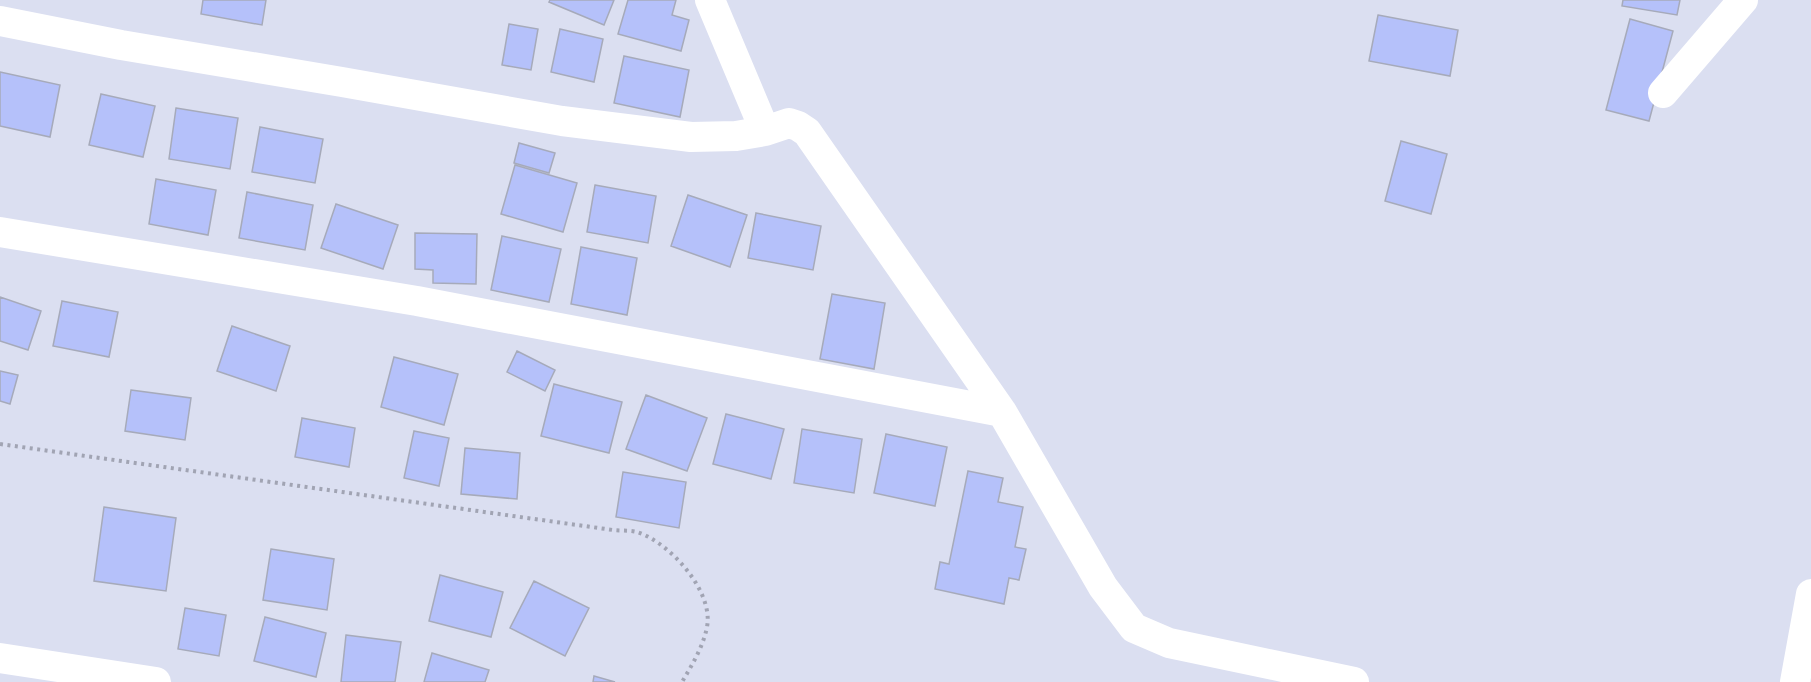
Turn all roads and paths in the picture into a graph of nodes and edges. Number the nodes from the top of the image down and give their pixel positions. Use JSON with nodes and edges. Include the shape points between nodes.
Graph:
{"nodes":[{"id":1,"x":710,"y":0,"type":"edge"},
{"id":2,"x":1743,"y":0,"type":"edge"},
{"id":3,"x":0,"y":21,"type":"edge"},
{"id":4,"x":1664,"y":93,"type":"dead end"},
{"id":5,"x":765,"y":131,"type":"junction"},
{"id":6,"x":0,"y":232,"type":"edge"},
{"id":7,"x":1002,"y":412,"type":"junction"},
{"id":8,"x":0,"y":444,"type":"edge"},
{"id":9,"x":1811,"y":594,"type":"edge"},
{"id":10,"x":0,"y":658,"type":"edge"},
{"id":11,"x":156,"y":682,"type":"edge"},
{"id":12,"x":682,"y":682,"type":"edge"},
{"id":13,"x":1354,"y":682,"type":"edge"},
{"id":14,"x":1795,"y":682,"type":"edge"}],
"edges":[{"from":1,"to":5,"type":"street"},
{"from":2,"to":4,"type":"street"},
{"from":3,"to":5,"type":"street","via":[[562,122],[691,137]]},
{"from":5,"to":7,"type":"street","via":[[789,123],[807,132]]},
{"from":6,"to":7,"type":"street","via":[[417,301]]},
{"from":7,"to":13,"type":"street","via":[[1103,587],[1134,628],[1169,643]]},
{"from":8,"to":12,"type":"path","via":[[636,531],[662,545],[687,571],[705,600],[707,625]]},
{"from":9,"to":14,"type":"street"},
{"from":10,"to":11,"type":"street"}]}
